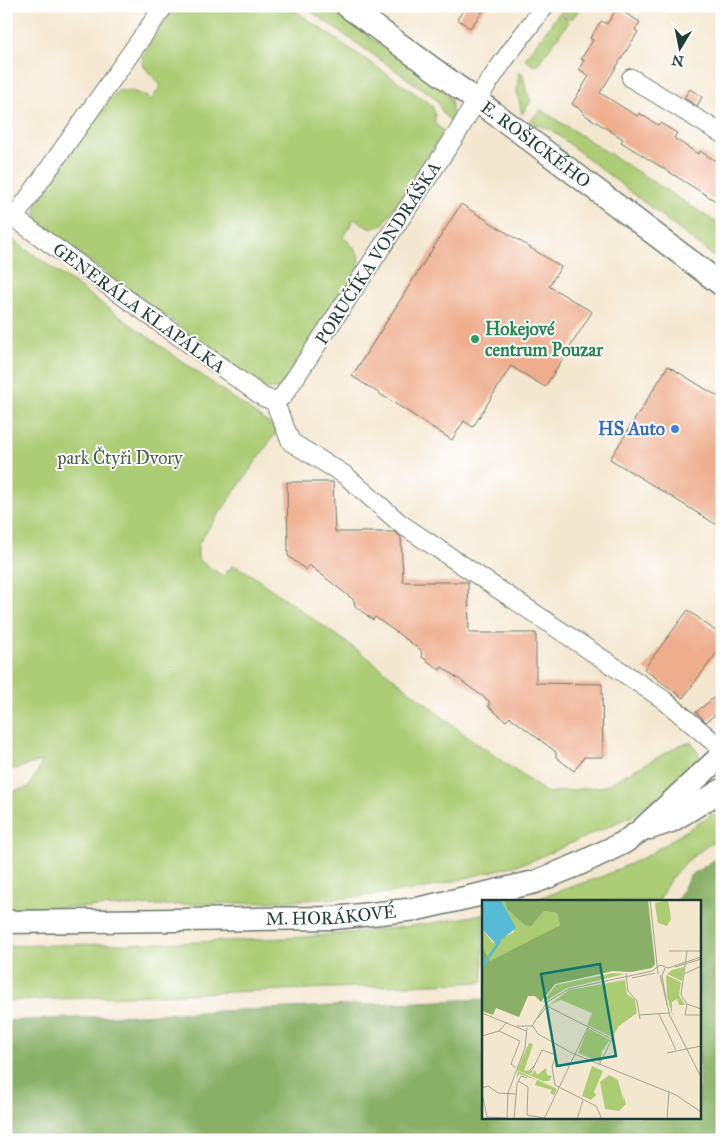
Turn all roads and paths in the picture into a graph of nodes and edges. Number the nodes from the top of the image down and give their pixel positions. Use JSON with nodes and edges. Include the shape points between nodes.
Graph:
{"nodes":[{"id":1,"x":164,"y":6,"type":"edge"},
{"id":2,"x":347,"y":6,"type":"edge"},
{"id":3,"x":545,"y":6,"type":"edge"},
{"id":4,"x":631,"y":78,"type":"dead end"},
{"id":5,"x":476,"y":99,"type":"junction"},
{"id":6,"x":722,"y":134,"type":"edge"},
{"id":7,"x":10,"y":215,"type":"edge"},
{"id":8,"x":722,"y":285,"type":"edge"},
{"id":9,"x":274,"y":401,"type":"junction"},
{"id":10,"x":722,"y":749,"type":"edge"},
{"id":11,"x":722,"y":755,"type":"edge"},
{"id":12,"x":722,"y":790,"type":"edge"},
{"id":13,"x":640,"y":831,"type":"junction"},
{"id":14,"x":6,"y":922,"type":"edge"}],
"edges":[{"from":1,"to":7,"type":"street"},
{"from":2,"to":5,"type":"street","name":"E. ROŠICKÉHO"},
{"from":3,"to":5,"type":"street","name":"PORUČÍKA VONDRÁŠKA"},
{"from":4,"to":6,"type":"street"},
{"from":5,"to":8,"type":"street","name":"E. ROŠICKÉHO"},
{"from":5,"to":9,"type":"street","name":"PORUČÍKA VONDRÁŠKA","via":[[458,132],[284,396]]},
{"from":7,"to":9,"type":"street","name":"GENERÁLA KLAPÁLKA"},
{"from":9,"to":10,"type":"street","via":[[291,442],[345,475],[401,524],[664,700]]},
{"from":11,"to":13,"type":"street","name":"M. HORÁKOVÉ"},
{"from":12,"to":13,"type":"street","name":"M. HORÁKOVÉ","via":[[671,821]]},
{"from":13,"to":14,"type":"street","name":"M. HORÁKOVÉ","via":[[623,843],[535,882],[417,909],[334,918]]}]}
